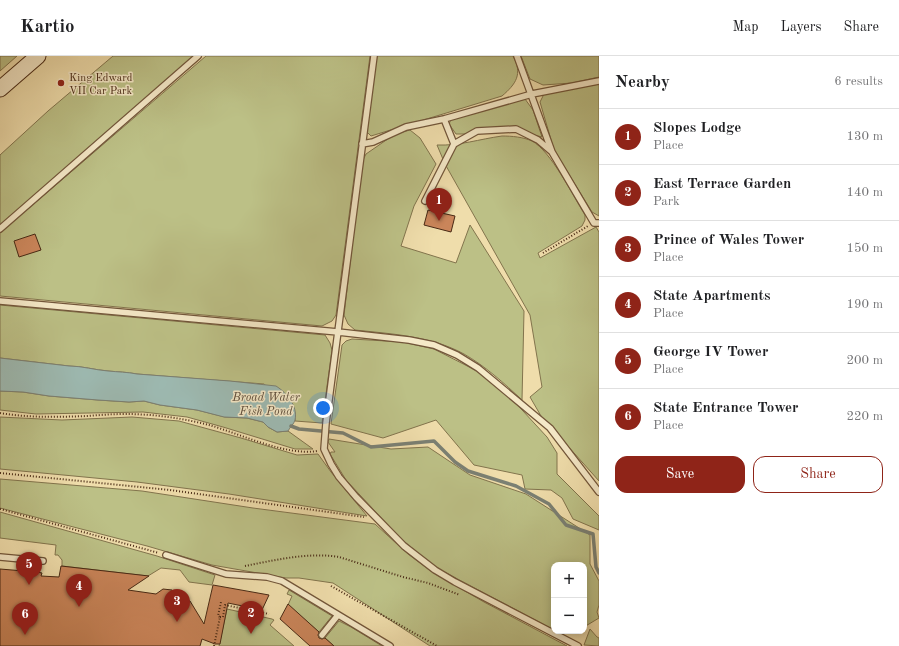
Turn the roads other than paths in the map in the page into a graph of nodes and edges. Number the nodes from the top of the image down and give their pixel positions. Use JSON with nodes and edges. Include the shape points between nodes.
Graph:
{"nodes":[{"id":1,"x":38,"y":56,"type":"edge"},
{"id":2,"x":198,"y":56,"type":"edge"},
{"id":3,"x":374,"y":56,"type":"edge"},
{"id":4,"x":517,"y":56,"type":"edge"},
{"id":5,"x":599,"y":81,"type":"edge"},
{"id":6,"x":0,"y":89,"type":"edge"},
{"id":7,"x":532,"y":94,"type":"junction"},
{"id":8,"x":444,"y":119,"type":"junction"},
{"id":9,"x":362,"y":144,"type":"junction"},
{"id":10,"x":454,"y":144,"type":"junction"},
{"id":11,"x":552,"y":152,"type":"junction"},
{"id":12,"x":425,"y":201,"type":"dead end"},
{"id":13,"x":596,"y":223,"type":"edge"},
{"id":14,"x":0,"y":229,"type":"edge"},
{"id":15,"x":0,"y":301,"type":"edge"},
{"id":16,"x":338,"y":332,"type":"junction"},
{"id":17,"x":599,"y":492,"type":"edge"},
{"id":18,"x":166,"y":555,"type":"road end"},
{"id":19,"x":0,"y":557,"type":"edge"},
{"id":20,"x":43,"y":561,"type":"dead end"},
{"id":21,"x":338,"y":615,"type":"junction"},
{"id":22,"x":322,"y":635,"type":"dead end"},
{"id":23,"x":390,"y":646,"type":"edge"},
{"id":24,"x":578,"y":646,"type":"edge"}],
"edges":[{"from":1,"to":6,"type":"main road"},
{"from":2,"to":14,"type":"lane"},
{"from":3,"to":9,"type":"lane"},
{"from":4,"to":7,"type":"lane"},
{"from":5,"to":7,"type":"lane"},
{"from":7,"to":8,"type":"lane"},
{"from":7,"to":11,"type":"lane"},
{"from":8,"to":9,"type":"lane","via":[[406,127],[374,142]]},
{"from":8,"to":10,"type":"lane"},
{"from":9,"to":16,"type":"lane"},
{"from":10,"to":11,"type":"lane","via":[[477,131],[516,129],[538,140]]},
{"from":10,"to":12,"type":"lane"},
{"from":11,"to":13,"type":"lane"},
{"from":15,"to":16,"type":"lane"},
{"from":16,"to":17,"type":"lane","via":[[421,342],[468,361],[550,428]]},
{"from":16,"to":24,"type":"lane","via":[[324,449],[339,477],[376,518],[419,559],[477,594]]},
{"from":18,"to":21,"type":"lane","via":[[226,574],[267,577],[282,581]]},
{"from":19,"to":20,"type":"lane"},
{"from":21,"to":22,"type":"lane"},
{"from":21,"to":23,"type":"lane"}]}
